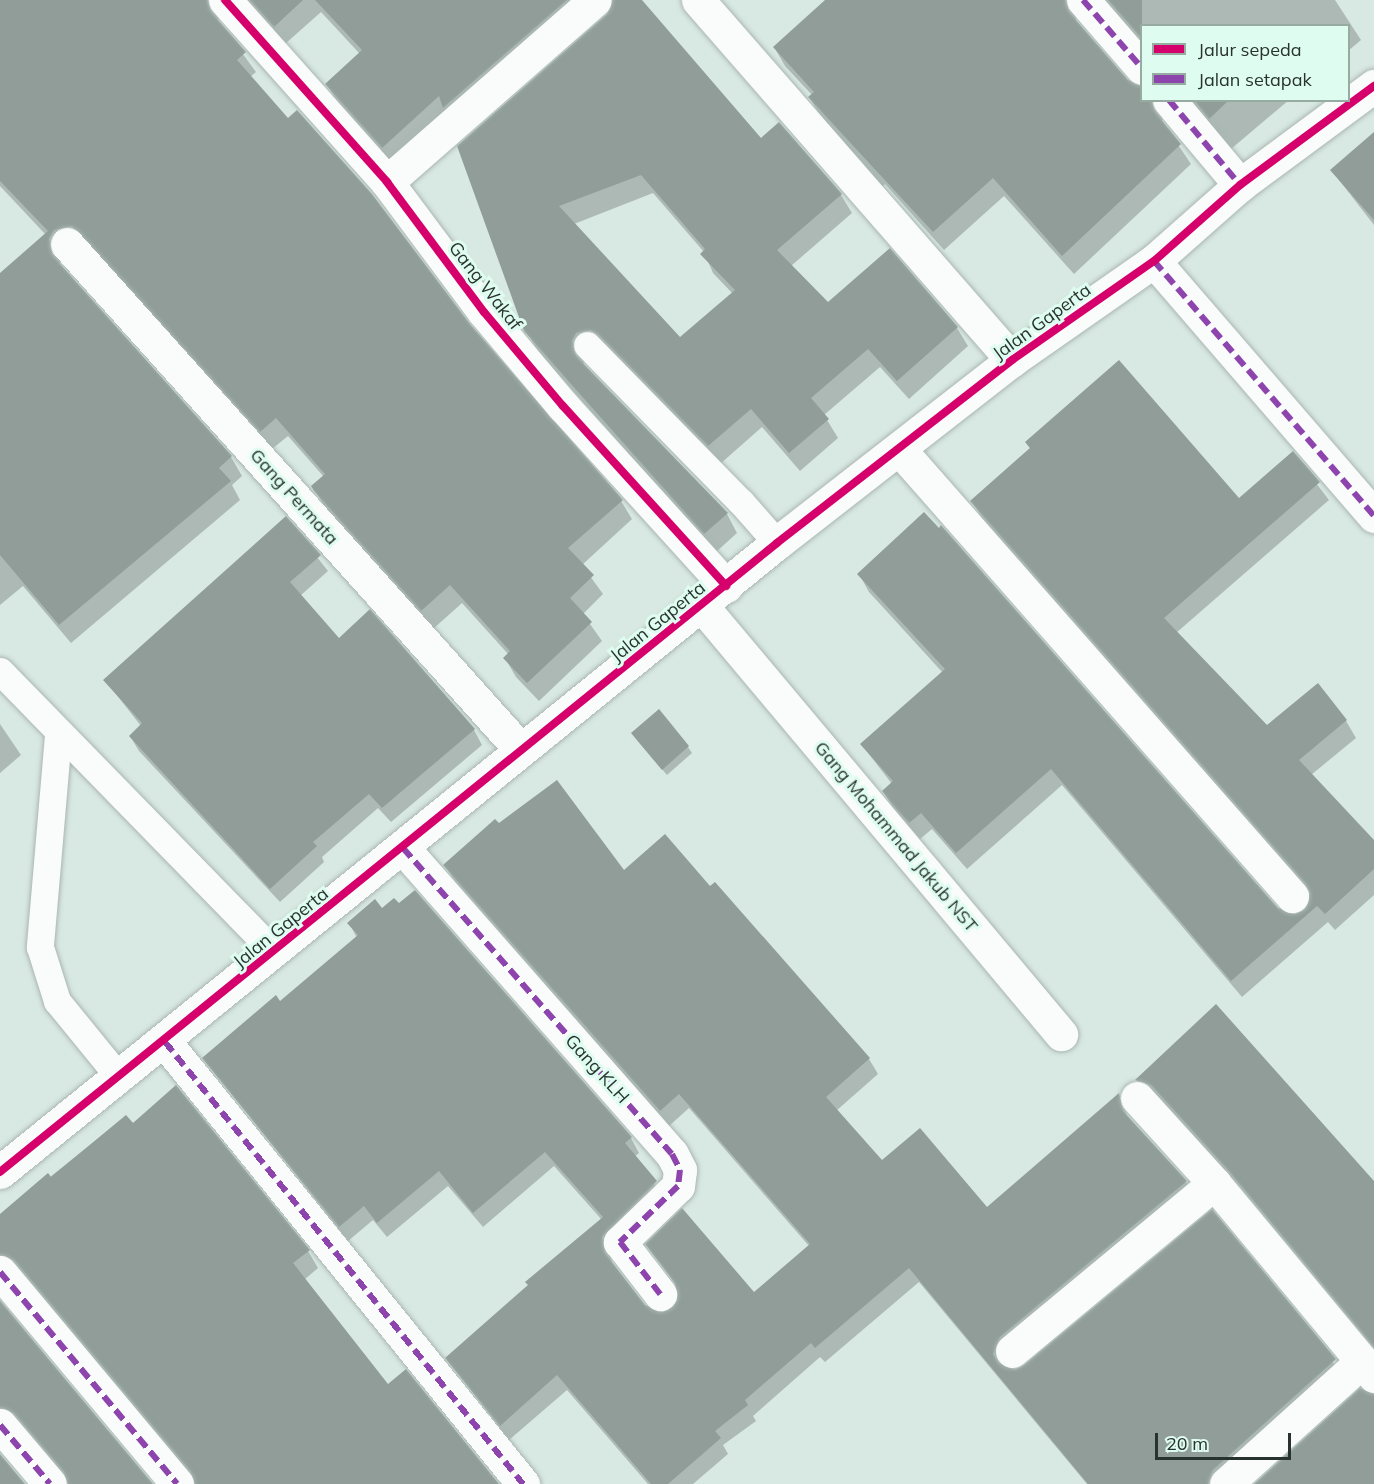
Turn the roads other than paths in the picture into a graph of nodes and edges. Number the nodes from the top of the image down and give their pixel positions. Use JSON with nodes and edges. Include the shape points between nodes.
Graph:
{"nodes":[{"id":1,"x":225,"y":0,"type":"edge"},
{"id":2,"x":595,"y":0,"type":"edge"},
{"id":3,"x":698,"y":0,"type":"edge"},
{"id":4,"x":1083,"y":0,"type":"edge"},
{"id":5,"x":1140,"y":66,"type":"edge"},
{"id":6,"x":1374,"y":86,"type":"edge"},
{"id":7,"x":1171,"y":102,"type":"edge"},
{"id":8,"x":387,"y":182,"type":"junction"},
{"id":9,"x":1240,"y":185,"type":"junction"},
{"id":10,"x":67,"y":244,"type":"dead end"},
{"id":11,"x":1154,"y":261,"type":"junction"},
{"id":12,"x":586,"y":345,"type":"dead end"},
{"id":13,"x":1012,"y":360,"type":"junction"},
{"id":14,"x":900,"y":450,"type":"junction"},
{"id":15,"x":1374,"y":516,"type":"edge"},
{"id":16,"x":777,"y":543,"type":"junction"},
{"id":17,"x":714,"y":596,"type":"junction"},
{"id":18,"x":730,"y":640,"type":"joint"},
{"id":19,"x":0,"y":671,"type":"edge"},
{"id":20,"x":58,"y":735,"type":"junction"},
{"id":21,"x":521,"y":750,"type":"junction"},
{"id":22,"x":403,"y":848,"type":"junction"},
{"id":23,"x":1292,"y":896,"type":"dead end"},
{"id":24,"x":274,"y":952,"type":"junction"},
{"id":25,"x":1061,"y":1034,"type":"dead end"},
{"id":26,"x":165,"y":1042,"type":"junction"},
{"id":27,"x":119,"y":1077,"type":"junction"},
{"id":28,"x":1137,"y":1098,"type":"dead end"},
{"id":29,"x":0,"y":1172,"type":"edge"},
{"id":30,"x":1214,"y":1183,"type":"junction"},
{"id":31,"x":0,"y":1272,"type":"edge"},
{"id":32,"x":660,"y":1294,"type":"dead end"},
{"id":33,"x":1012,"y":1351,"type":"dead end"},
{"id":34,"x":1368,"y":1369,"type":"edge"},
{"id":35,"x":0,"y":1425,"type":"edge"},
{"id":36,"x":50,"y":1484,"type":"edge"},
{"id":37,"x":177,"y":1484,"type":"edge"},
{"id":38,"x":523,"y":1484,"type":"edge"},
{"id":39,"x":1226,"y":1484,"type":"edge"}],
"edges":[{"from":1,"to":8,"type":"street","name":"Gang Wakaf"},
{"from":2,"to":8,"type":"street"},
{"from":3,"to":13,"type":"street"},
{"from":4,"to":5,"type":"street"},
{"from":6,"to":9,"type":"street","name":"Jalan Gaperta"},
{"from":7,"to":9,"type":"street"},
{"from":8,"to":17,"type":"street","name":"Gang Wakaf","via":[[484,312]]},
{"from":9,"to":11,"type":"street","name":"Jalan Gaperta"},
{"from":10,"to":21,"type":"street","name":"Gang Permata"},
{"from":11,"to":13,"type":"street","name":"Jalan Gaperta"},
{"from":11,"to":15,"type":"street"},
{"from":12,"to":16,"type":"lane","via":[[741,501]]},
{"from":13,"to":14,"type":"street","name":"Jalan Gaperta"},
{"from":14,"to":16,"type":"street","name":"Jalan Gaperta"},
{"from":14,"to":23,"type":"street"},
{"from":16,"to":17,"type":"street","name":"Jalan Gaperta"},
{"from":17,"to":18,"type":"street","name":"Gang Wakaf"},
{"from":17,"to":21,"type":"street","name":"Jalan Gaperta"},
{"from":18,"to":25,"type":"street","name":"Gang Mohammad Jakub NST"},
{"from":19,"to":20,"type":"lane"},
{"from":20,"to":24,"type":"lane"},
{"from":20,"to":27,"type":"lane","via":[[40,947],[57,1001]]},
{"from":21,"to":22,"type":"street","name":"Jalan Gaperta"},
{"from":22,"to":24,"type":"street","name":"Jalan Gaperta"},
{"from":22,"to":32,"type":"street","name":"Gang KLH","via":[[672,1154],[680,1170],[678,1186],[620,1242]]},
{"from":24,"to":26,"type":"street","name":"Jalan Gaperta"},
{"from":26,"to":27,"type":"street","name":"Jalan Gaperta"},
{"from":26,"to":38,"type":"street"},
{"from":27,"to":29,"type":"street","name":"Jalan Gaperta"},
{"from":28,"to":30,"type":"street"},
{"from":30,"to":33,"type":"street"},
{"from":30,"to":34,"type":"street"},
{"from":31,"to":37,"type":"street"},
{"from":34,"to":39,"type":"street"},
{"from":35,"to":36,"type":"street"}]}
